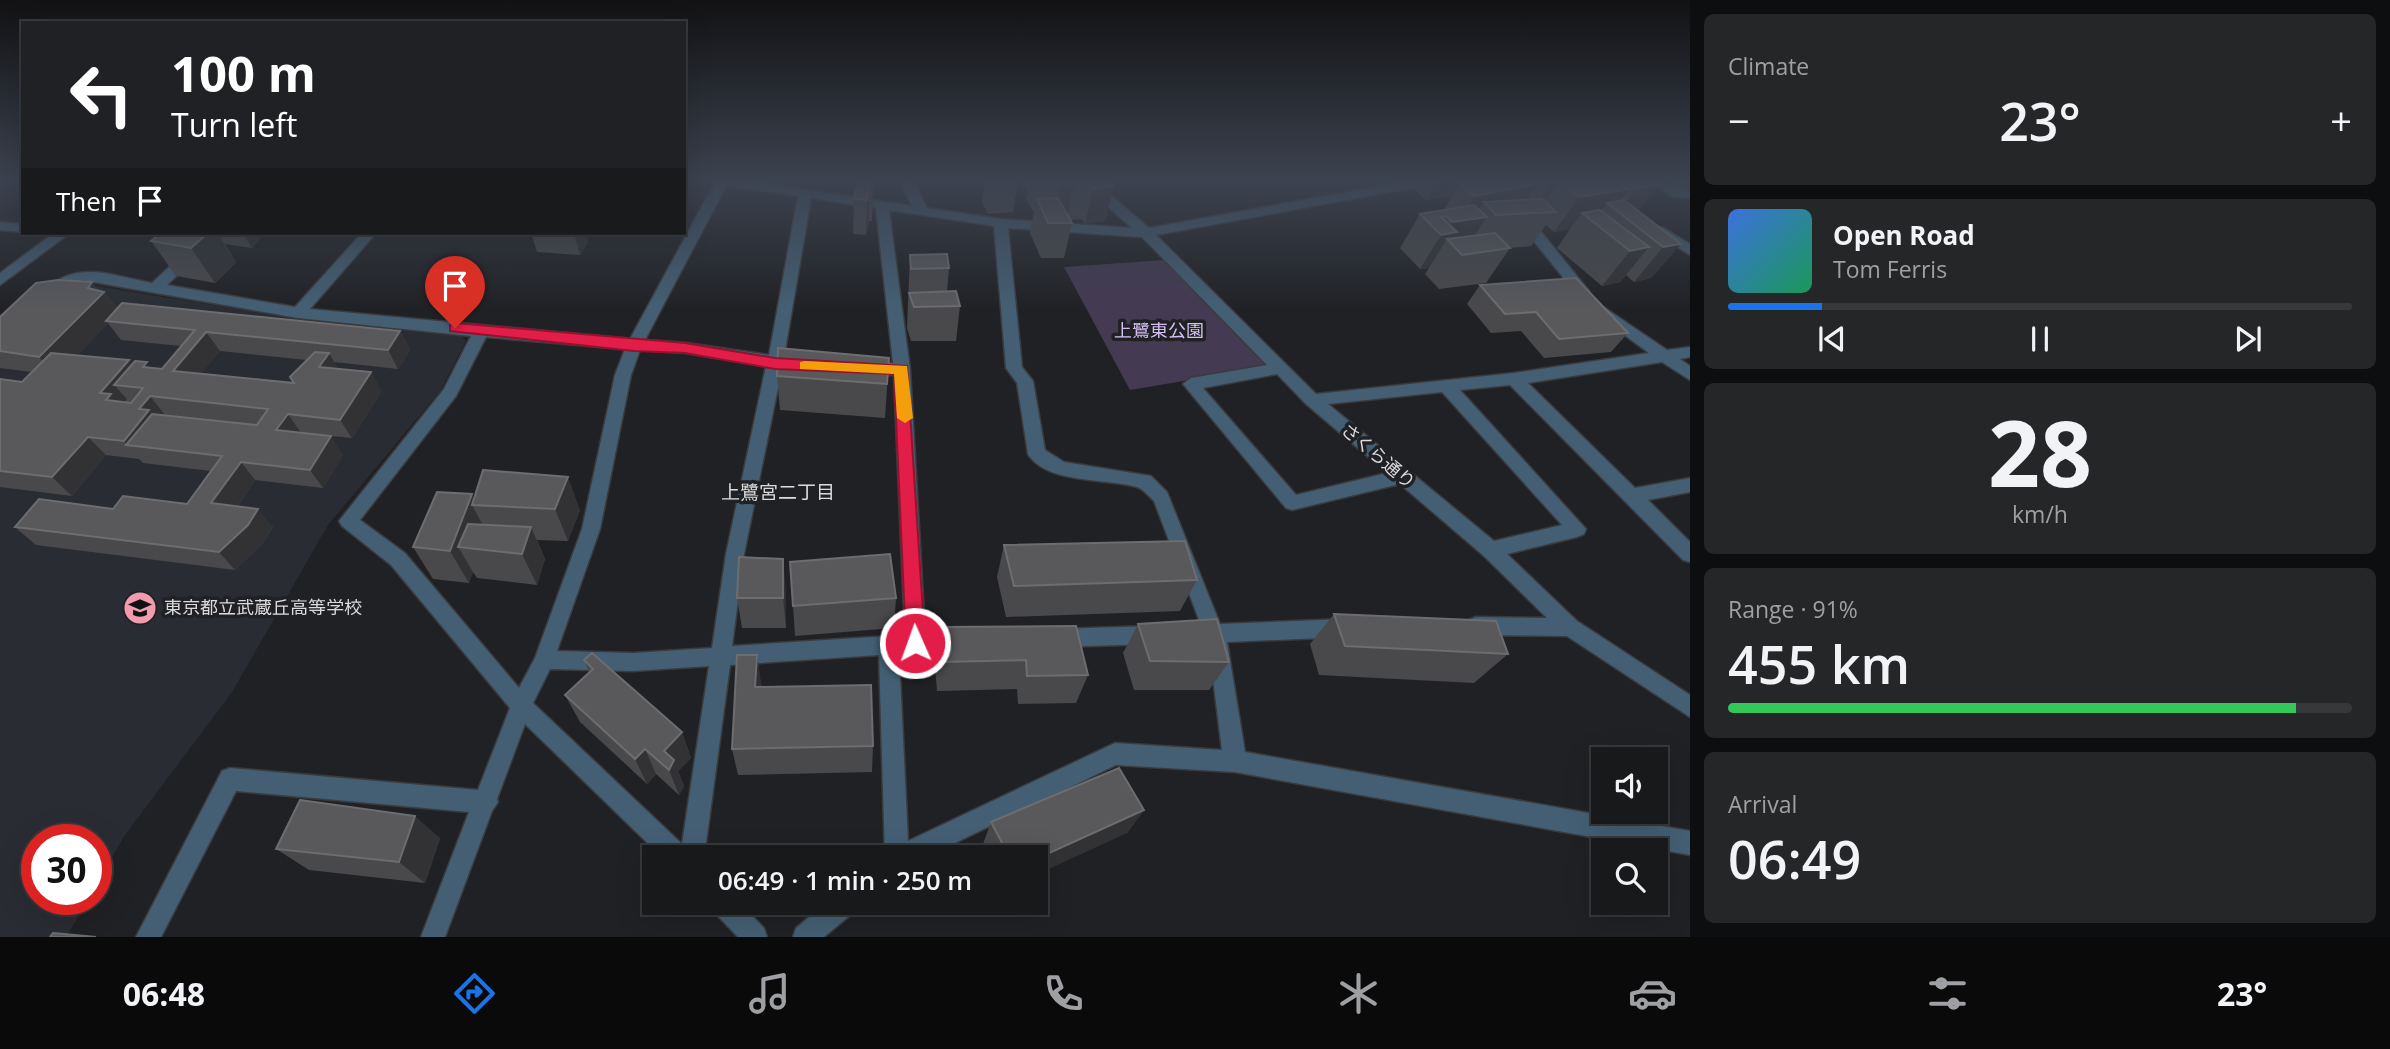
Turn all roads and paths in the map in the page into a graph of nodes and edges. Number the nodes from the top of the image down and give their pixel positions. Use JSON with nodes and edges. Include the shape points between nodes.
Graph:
{"nodes":[{"id":1,"x":1001,"y":223,"type":"edge"},
{"id":2,"x":697,"y":224,"type":"edge"},
{"id":3,"x":800,"y":224,"type":"edge"},
{"id":4,"x":884,"y":224,"type":"edge"},
{"id":5,"x":1012,"y":224,"type":"edge"},
{"id":6,"x":1136,"y":224,"type":"edge"},
{"id":7,"x":1196,"y":224,"type":"edge"},
{"id":8,"x":1529,"y":224,"type":"edge"},
{"id":9,"x":1652,"y":224,"type":"edge"},
{"id":10,"x":0,"y":226,"type":"edge"},
{"id":11,"x":21,"y":229,"type":"edge"},
{"id":12,"x":1146,"y":233,"type":"junction"},
{"id":13,"x":60,"y":235,"type":"edge"},
{"id":14,"x":212,"y":235,"type":"edge"},
{"id":15,"x":367,"y":235,"type":"edge"},
{"id":16,"x":1690,"y":251,"type":"edge"},
{"id":17,"x":0,"y":280,"type":"edge"},
{"id":18,"x":156,"y":287,"type":"junction"},
{"id":19,"x":36,"y":305,"type":"edge"},
{"id":20,"x":298,"y":313,"type":"junction"},
{"id":21,"x":481,"y":331,"type":"junction"},
{"id":22,"x":634,"y":346,"type":"junction"},
{"id":23,"x":1690,"y":352,"type":"edge"},
{"id":24,"x":1667,"y":355,"type":"junction"},
{"id":25,"x":775,"y":363,"type":"junction"},
{"id":26,"x":810,"y":366,"type":"edge"},
{"id":27,"x":846,"y":368,"type":"edge"},
{"id":28,"x":1280,"y":368,"type":"junction"},
{"id":29,"x":901,"y":369,"type":"junction"},
{"id":30,"x":1690,"y":374,"type":"edge"},
{"id":31,"x":1514,"y":379,"type":"junction"},
{"id":32,"x":1445,"y":385,"type":"junction"},
{"id":33,"x":1312,"y":400,"type":"junction"},
{"id":34,"x":1402,"y":476,"type":"junction"},
{"id":35,"x":1690,"y":485,"type":"edge"},
{"id":36,"x":1633,"y":496,"type":"junction"},
{"id":37,"x":1491,"y":550,"type":"junction"},
{"id":38,"x":1690,"y":554,"type":"edge"},
{"id":39,"x":1450,"y":626,"type":"edge"},
{"id":40,"x":1373,"y":627,"type":"edge"},
{"id":41,"x":1570,"y":627,"type":"junction"},
{"id":42,"x":1214,"y":633,"type":"junction"},
{"id":43,"x":1038,"y":639,"type":"edge"},
{"id":44,"x":983,"y":641,"type":"edge"},
{"id":45,"x":915,"y":643,"type":"junction"},
{"id":46,"x":889,"y":647,"type":"junction"},
{"id":47,"x":721,"y":657,"type":"junction"},
{"id":48,"x":544,"y":660,"type":"junction"},
{"id":49,"x":1681,"y":691,"type":"edge"},
{"id":50,"x":521,"y":706,"type":"junction"},
{"id":51,"x":1690,"y":707,"type":"edge"},
{"id":52,"x":1235,"y":761,"type":"junction"},
{"id":53,"x":486,"y":802,"type":"junction"},
{"id":54,"x":1690,"y":843,"type":"edge"},
{"id":55,"x":666,"y":845,"type":"edge"},
{"id":56,"x":694,"y":845,"type":"edge"},
{"id":57,"x":897,"y":845,"type":"edge"},
{"id":58,"x":924,"y":845,"type":"edge"},
{"id":59,"x":734,"y":915,"type":"edge"},
{"id":60,"x":831,"y":915,"type":"edge"},
{"id":61,"x":148,"y":937,"type":"edge"},
{"id":62,"x":433,"y":937,"type":"edge"},
{"id":63,"x":755,"y":937,"type":"edge"},
{"id":64,"x":805,"y":937,"type":"edge"}],
"edges":[{"from":1,"to":42,"type":"street","via":[[1014,369],[1025,381],[1037,454],[1060,468],[1145,481],[1161,497]]},
{"from":2,"to":22,"type":"street"},
{"from":3,"to":25,"type":"street"},
{"from":4,"to":29,"type":"street"},
{"from":5,"to":12,"type":"street"},
{"from":6,"to":12,"type":"street","name":"さくら通り"},
{"from":7,"to":12,"type":"street"},
{"from":8,"to":24,"type":"street","via":[[1585,295],[1640,340]]},
{"from":9,"to":16,"type":"street"},
{"from":10,"to":11,"type":"street"},
{"from":12,"to":28,"type":"street","name":"さくら通り"},
{"from":13,"to":17,"type":"street"},
{"from":14,"to":18,"type":"street"},
{"from":15,"to":20,"type":"street"},
{"from":18,"to":19,"type":"street","via":[[80,275],[62,281]]},
{"from":18,"to":20,"type":"street"},
{"from":20,"to":21,"type":"street"},
{"from":21,"to":22,"type":"street"},
{"from":21,"to":50,"type":"street","via":[[450,392],[348,521],[398,559]]},
{"from":22,"to":25,"type":"street","via":[[685,348]]},
{"from":22,"to":48,"type":"street","via":[[623,375],[591,529]]},
{"from":23,"to":24,"type":"street"},
{"from":24,"to":30,"type":"street"},
{"from":24,"to":31,"type":"street"},
{"from":25,"to":26,"type":"street"},
{"from":25,"to":47,"type":"street","via":[[740,528]]},
{"from":27,"to":29,"type":"street"},
{"from":28,"to":33,"type":"street","name":"さくら通り"},
{"from":28,"to":34,"type":"street","via":[[1191,384],[1292,503]]},
{"from":29,"to":45,"type":"street"},
{"from":31,"to":32,"type":"street"},
{"from":31,"to":36,"type":"street"},
{"from":32,"to":33,"type":"street"},
{"from":32,"to":37,"type":"street","via":[[1577,529]]},
{"from":33,"to":34,"type":"street","name":"さくら通り"},
{"from":34,"to":37,"type":"street","name":"さくら通り"},
{"from":35,"to":36,"type":"street"},
{"from":36,"to":38,"type":"street"},
{"from":37,"to":41,"type":"street","name":"さくら通り"},
{"from":39,"to":41,"type":"street"},
{"from":40,"to":42,"type":"street"},
{"from":41,"to":49,"type":"street","name":"さくら通り"},
{"from":42,"to":43,"type":"street"},
{"from":42,"to":52,"type":"street"},
{"from":44,"to":45,"type":"street"},
{"from":45,"to":46,"type":"street"},
{"from":46,"to":47,"type":"street"},
{"from":46,"to":57,"type":"street"},
{"from":47,"to":48,"type":"street","via":[[633,662]]},
{"from":47,"to":56,"type":"street"},
{"from":48,"to":50,"type":"street"},
{"from":49,"to":51,"type":"street","name":"さくら通り"},
{"from":50,"to":53,"type":"street"},
{"from":50,"to":55,"type":"street"},
{"from":52,"to":54,"type":"street"},
{"from":52,"to":58,"type":"street","via":[[1115,754]]},
{"from":53,"to":61,"type":"street","via":[[230,779]]},
{"from":53,"to":62,"type":"street"},
{"from":59,"to":63,"type":"street"},
{"from":60,"to":64,"type":"street"}]}
